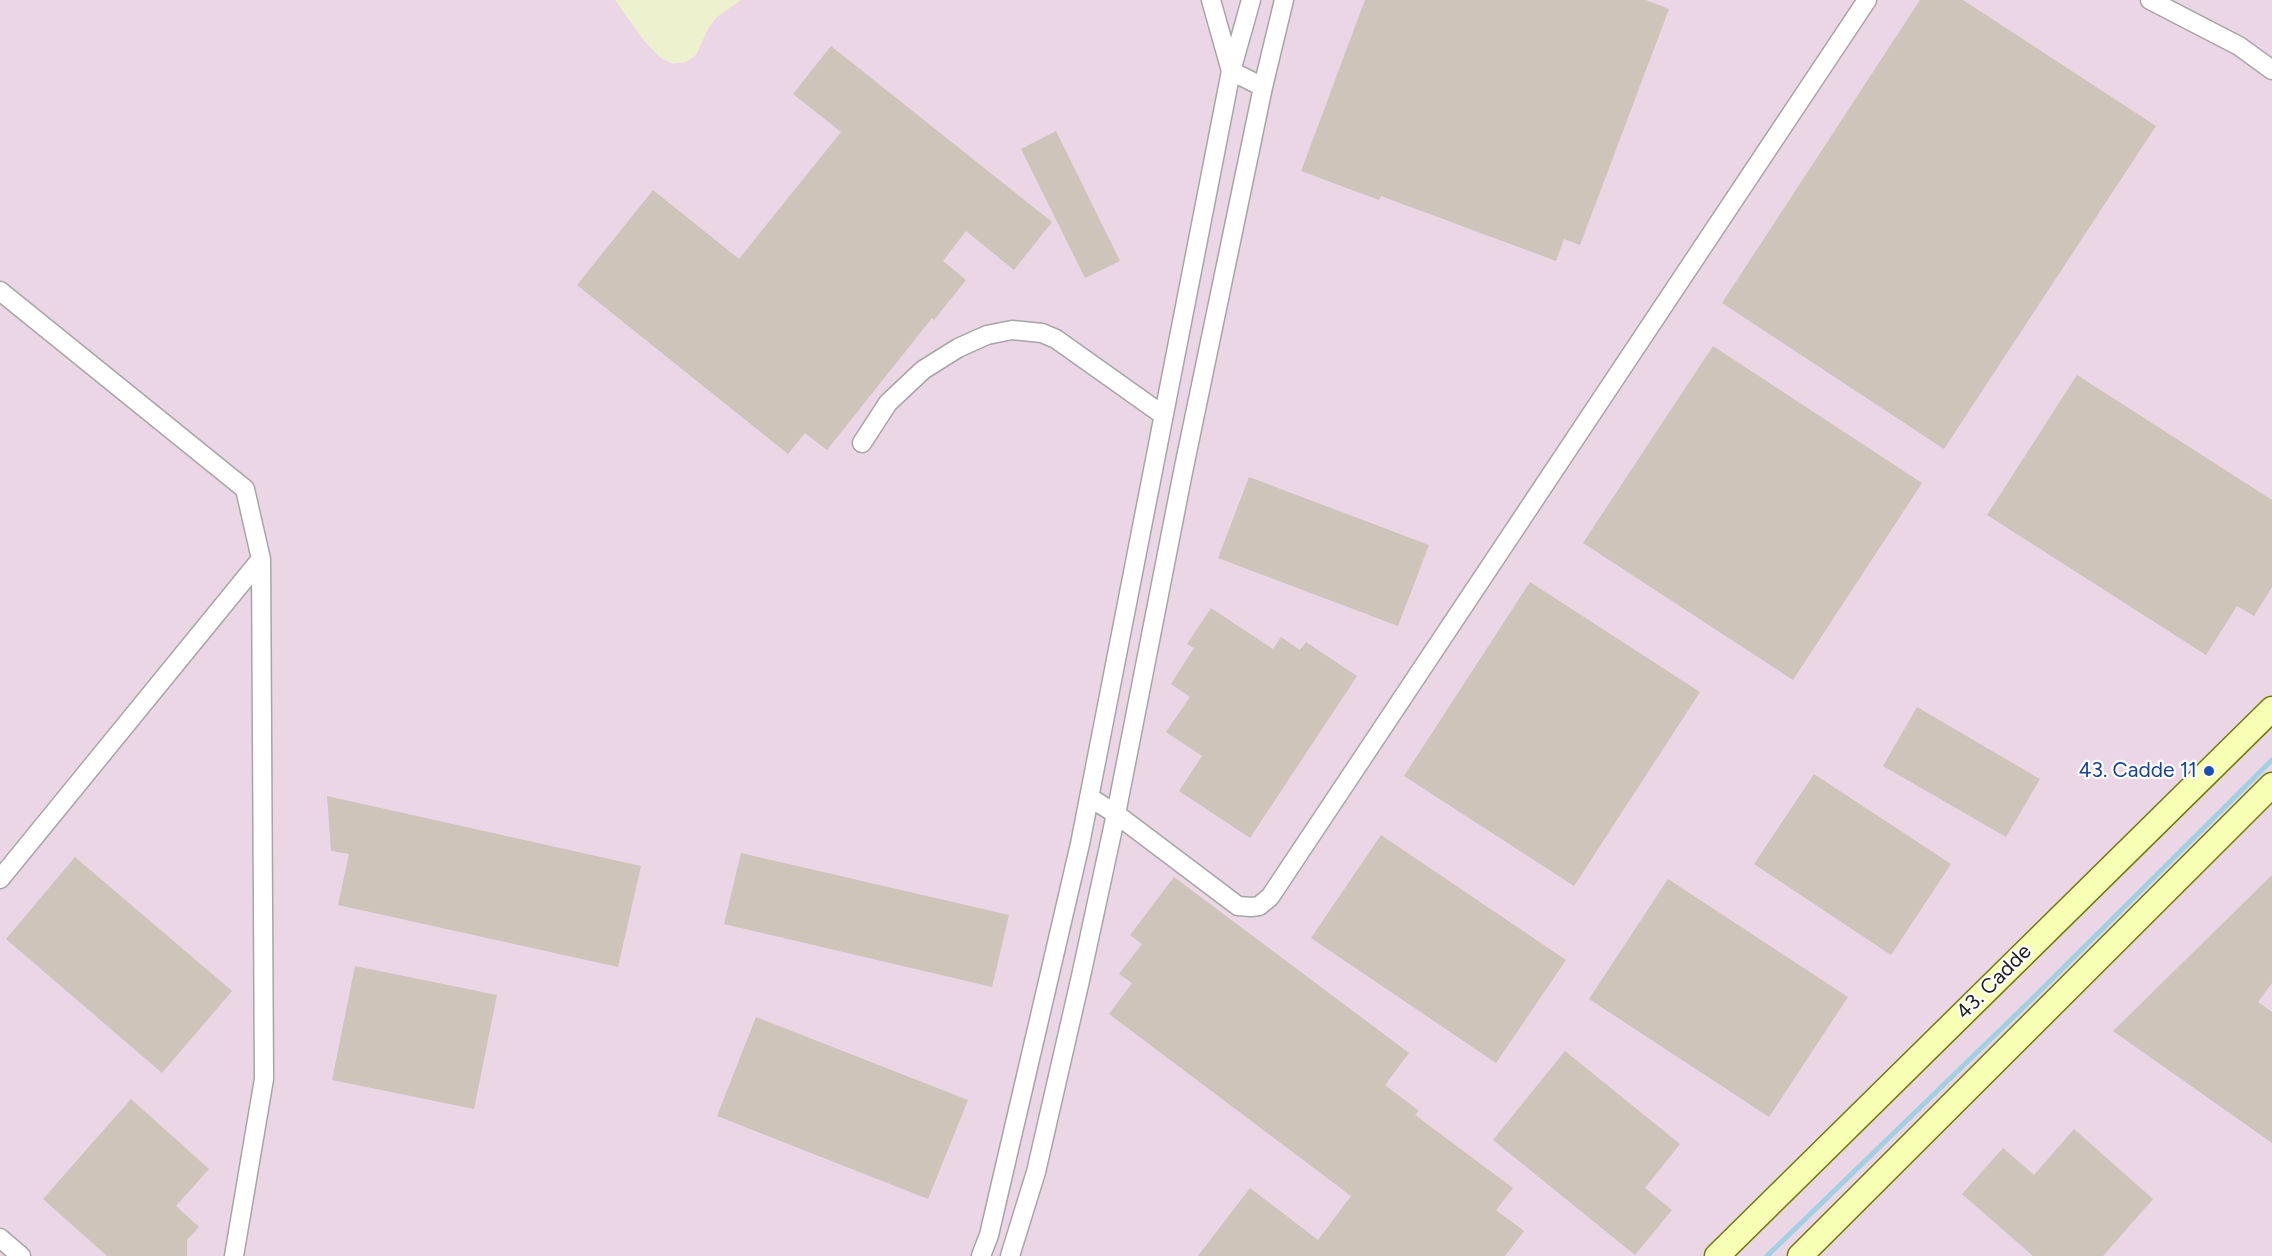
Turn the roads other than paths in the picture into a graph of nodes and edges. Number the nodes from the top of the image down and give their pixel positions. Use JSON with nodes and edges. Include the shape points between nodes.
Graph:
{"nodes":[{"id":1,"x":1211,"y":0,"type":"edge"},
{"id":2,"x":1251,"y":0,"type":"edge"},
{"id":3,"x":1284,"y":0,"type":"edge"},
{"id":4,"x":1867,"y":0,"type":"edge"},
{"id":5,"x":2150,"y":0,"type":"edge"},
{"id":6,"x":2272,"y":70,"type":"edge"},
{"id":7,"x":1231,"y":71,"type":"junction"},
{"id":8,"x":1263,"y":87,"type":"junction"},
{"id":9,"x":0,"y":291,"type":"edge"},
{"id":10,"x":1162,"y":416,"type":"junction"},
{"id":11,"x":862,"y":443,"type":"dead end"},
{"id":12,"x":261,"y":559,"type":"junction"},
{"id":13,"x":2272,"y":709,"type":"edge"},
{"id":14,"x":2272,"y":785,"type":"edge"},
{"id":15,"x":1089,"y":797,"type":"junction"},
{"id":16,"x":1116,"y":814,"type":"junction"},
{"id":17,"x":0,"y":879,"type":"edge"},
{"id":18,"x":0,"y":1238,"type":"edge"},
{"id":19,"x":21,"y":1256,"type":"edge"},
{"id":20,"x":234,"y":1256,"type":"edge"},
{"id":21,"x":981,"y":1256,"type":"edge"},
{"id":22,"x":1010,"y":1256,"type":"edge"},
{"id":23,"x":1717,"y":1256,"type":"edge"},
{"id":24,"x":1800,"y":1256,"type":"edge"}],
"edges":[{"from":1,"to":7,"type":"street"},
{"from":2,"to":7,"type":"street"},
{"from":3,"to":8,"type":"street"},
{"from":4,"to":16,"type":"street","via":[[1270,897],[1258,906],[1238,906]]},
{"from":5,"to":6,"type":"street","via":[[2239,46]]},
{"from":7,"to":8,"type":"street"},
{"from":7,"to":10,"type":"street"},
{"from":8,"to":16,"type":"street"},
{"from":9,"to":12,"type":"street","via":[[245,489]]},
{"from":10,"to":11,"type":"street","via":[[1056,339],[1012,330],[987,335],[958,348],[923,370],[888,404]]},
{"from":10,"to":15,"type":"street"},
{"from":12,"to":17,"type":"street"},
{"from":12,"to":20,"type":"street","via":[[264,1079]]},
{"from":13,"to":23,"type":"main road","name":"43. Cadde"},
{"from":14,"to":24,"type":"main road"},
{"from":15,"to":16,"type":"street"},
{"from":15,"to":21,"type":"street"},
{"from":16,"to":22,"type":"street","via":[[1036,1172]]},
{"from":18,"to":19,"type":"street"}]}
